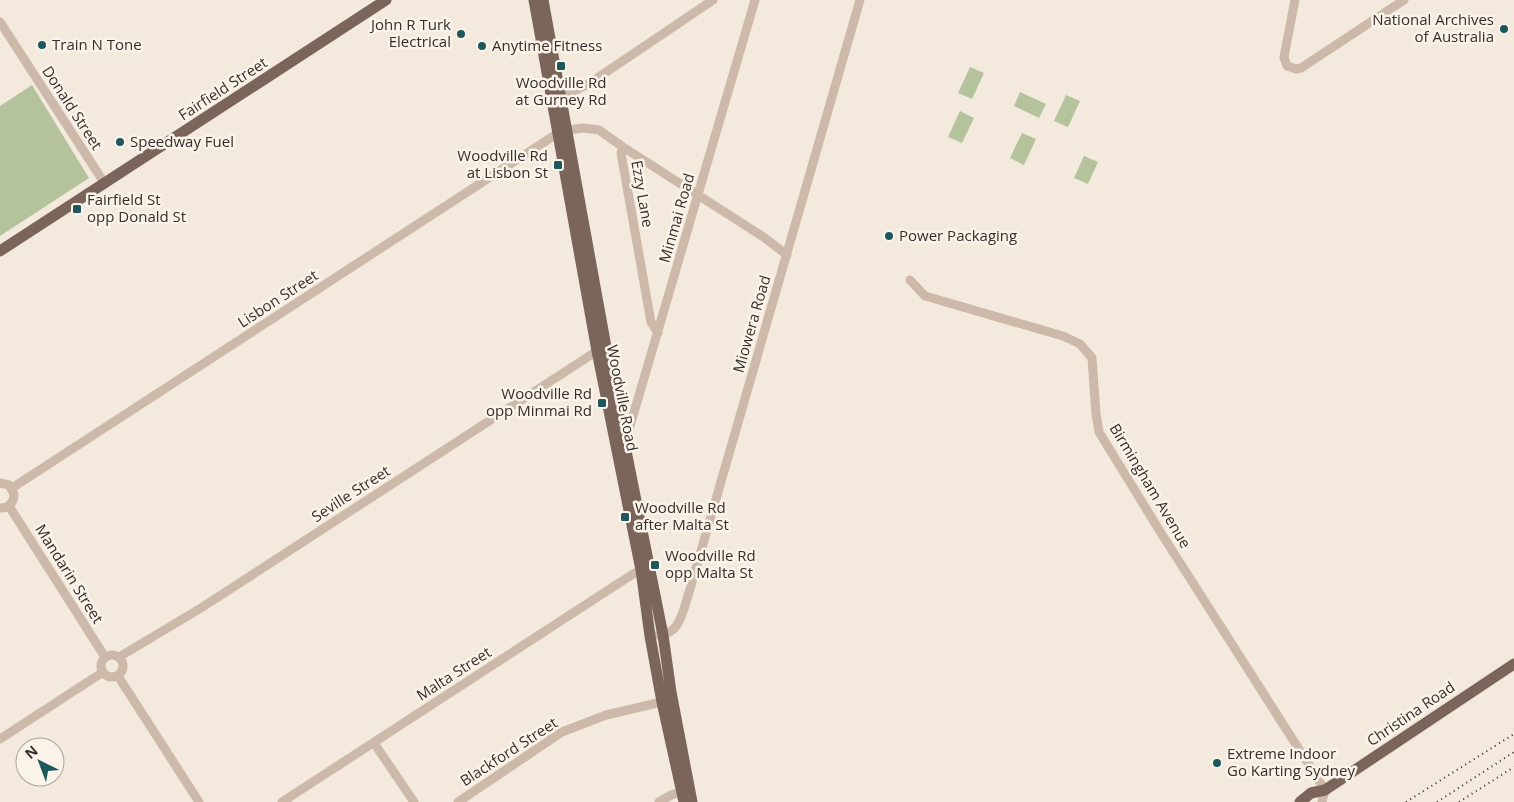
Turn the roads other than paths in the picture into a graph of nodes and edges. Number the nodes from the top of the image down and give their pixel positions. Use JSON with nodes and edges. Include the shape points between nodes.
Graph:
{"nodes":[{"id":1,"x":386,"y":0,"type":"edge"},
{"id":2,"x":534,"y":0,"type":"edge"},
{"id":3,"x":544,"y":0,"type":"edge"},
{"id":4,"x":713,"y":0,"type":"edge"},
{"id":5,"x":755,"y":0,"type":"edge"},
{"id":6,"x":860,"y":0,"type":"edge"},
{"id":7,"x":1295,"y":0,"type":"edge"},
{"id":8,"x":1404,"y":0,"type":"edge"},
{"id":9,"x":0,"y":22,"type":"edge"},
{"id":10,"x":556,"y":96,"type":"junction"},
{"id":11,"x":563,"y":132,"type":"junction"},
{"id":12,"x":623,"y":147,"type":"junction"},
{"id":13,"x":105,"y":184,"type":"junction"},
{"id":14,"x":697,"y":195,"type":"junction"},
{"id":15,"x":0,"y":251,"type":"edge"},
{"id":16,"x":787,"y":255,"type":"junction"},
{"id":17,"x":910,"y":280,"type":"dead end"},
{"id":18,"x":658,"y":333,"type":"junction"},
{"id":19,"x":597,"y":351,"type":"junction"},
{"id":20,"x":625,"y":442,"type":"junction"},
{"id":21,"x":0,"y":483,"type":"edge"},
{"id":22,"x":12,"y":488,"type":"junction"},
{"id":23,"x":5,"y":507,"type":"edge"},
{"id":24,"x":641,"y":570,"type":"junction"},
{"id":25,"x":663,"y":635,"type":"junction"},
{"id":26,"x":650,"y":636,"type":"junction"},
{"id":27,"x":105,"y":657,"type":"junction"},
{"id":28,"x":119,"y":657,"type":"junction"},
{"id":29,"x":1514,"y":664,"type":"edge"},
{"id":30,"x":102,"y":672,"type":"junction"},
{"id":31,"x":118,"y":676,"type":"junction"},
{"id":32,"x":662,"y":702,"type":"junction"},
{"id":33,"x":0,"y":739,"type":"edge"},
{"id":34,"x":374,"y":743,"type":"junction"},
{"id":35,"x":1325,"y":790,"type":"junction"},
{"id":36,"x":685,"y":794,"type":"edge"},
{"id":37,"x":199,"y":802,"type":"edge"},
{"id":38,"x":282,"y":802,"type":"edge"},
{"id":39,"x":414,"y":802,"type":"edge"},
{"id":40,"x":458,"y":802,"type":"edge"},
{"id":41,"x":658,"y":802,"type":"edge"},
{"id":42,"x":692,"y":802,"type":"edge"},
{"id":43,"x":1300,"y":802,"type":"edge"},
{"id":44,"x":1317,"y":802,"type":"edge"},
{"id":45,"x":1322,"y":802,"type":"edge"}],
"edges":[{"from":1,"to":13,"type":"main road","name":"Fairfield Street"},
{"from":2,"to":10,"type":"main road","name":"Woodville Road"},
{"from":3,"to":10,"type":"main road","name":"Woodville Road"},
{"from":4,"to":10,"type":"street","via":[[592,81],[571,93]]},
{"from":5,"to":14,"type":"street","name":"Minmai Road"},
{"from":6,"to":16,"type":"street","name":"Miowera Road"},
{"from":7,"to":8,"type":"street","via":[[1284,57],[1285,62],[1296,69]]},
{"from":9,"to":13,"type":"street","name":"Donald Street"},
{"from":10,"to":11,"type":"main road","name":"Woodville Road"},
{"from":11,"to":12,"type":"street","via":[[583,128],[599,130]]},
{"from":11,"to":19,"type":"main road","name":"Woodville Road"},
{"from":11,"to":20,"type":"main road","name":"Woodville Road"},
{"from":11,"to":22,"type":"street","name":"Lisbon Street"},
{"from":12,"to":14,"type":"street"},
{"from":12,"to":18,"type":"street","name":"Ezzy Lane","via":[[621,153],[649,312]]},
{"from":13,"to":15,"type":"main road","name":"Fairfield Street"},
{"from":14,"to":16,"type":"street"},
{"from":14,"to":18,"type":"street","name":"Minmai Road"},
{"from":16,"to":25,"type":"street","name":"Miowera Road","via":[[678,626]]},
{"from":17,"to":35,"type":"street","name":"Birmingham Avenue","via":[[925,296],[1063,336],[1080,344],[1092,358],[1098,432]]},
{"from":18,"to":20,"type":"street","name":"Minmai Road"},
{"from":19,"to":24,"type":"main road","name":"Woodville Road"},
{"from":19,"to":28,"type":"street","name":"Seville Street","via":[[201,608]]},
{"from":20,"to":25,"type":"main road","name":"Woodville Road"},
{"from":21,"to":22,"type":"street"},
{"from":22,"to":23,"type":"street","via":[[14,498]]},
{"from":23,"to":27,"type":"street","name":"Mandarin Street"},
{"from":24,"to":26,"type":"main road","name":"Woodville Road"},
{"from":24,"to":34,"type":"street","name":"Malta Street"},
{"from":25,"to":26,"type":"street"},
{"from":25,"to":36,"type":"main road","name":"Woodville Road"},
{"from":26,"to":32,"type":"main road","name":"Woodville Road"},
{"from":27,"to":28,"type":"street"},
{"from":27,"to":30,"type":"street","via":[[101,664]]},
{"from":28,"to":31,"type":"street","via":[[123,667]]},
{"from":29,"to":35,"type":"main road","name":"Christina Road"},
{"from":30,"to":31,"type":"street","via":[[109,677]]},
{"from":30,"to":33,"type":"street"},
{"from":31,"to":37,"type":"street"},
{"from":32,"to":36,"type":"main road","name":"Woodville Road"},
{"from":32,"to":40,"type":"street","name":"Blackford Street","via":[[606,715],[562,732]]},
{"from":34,"to":38,"type":"street","name":"Malta Street"},
{"from":34,"to":39,"type":"street"},
{"from":35,"to":43,"type":"main road","name":"Christina Road"},
{"from":35,"to":44,"type":"main road","name":"Christina Road"},
{"from":35,"to":45,"type":"street"},
{"from":36,"to":41,"type":"street"},
{"from":36,"to":42,"type":"main road","name":"Woodville Road"}]}
